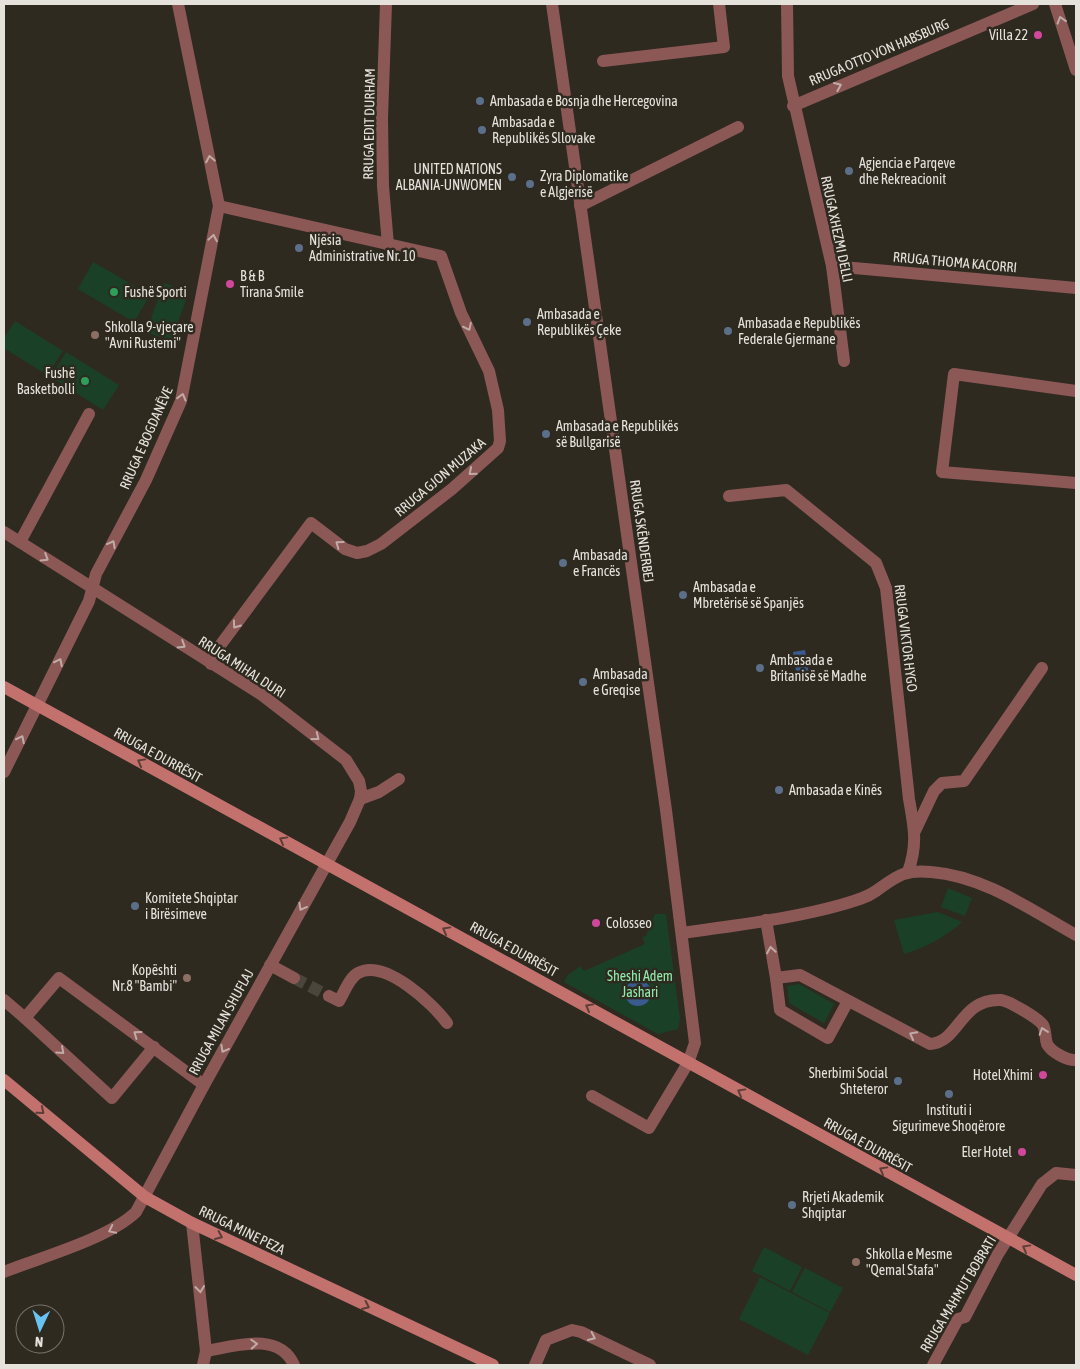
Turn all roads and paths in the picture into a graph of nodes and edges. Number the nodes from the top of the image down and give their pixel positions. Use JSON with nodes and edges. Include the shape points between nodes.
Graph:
{"nodes":[{"id":1,"x":178,"y":4,"type":"edge"},
{"id":2,"x":386,"y":4,"type":"edge"},
{"id":3,"x":552,"y":4,"type":"edge"},
{"id":4,"x":719,"y":4,"type":"edge"},
{"id":5,"x":787,"y":4,"type":"edge"},
{"id":6,"x":1033,"y":4,"type":"edge"},
{"id":7,"x":1056,"y":4,"type":"edge"},
{"id":8,"x":603,"y":61,"type":"dead end"},
{"id":9,"x":1076,"y":70,"type":"edge"},
{"id":10,"x":793,"y":106,"type":"junction"},
{"id":11,"x":738,"y":127,"type":"dead end"},
{"id":12,"x":219,"y":206,"type":"junction"},
{"id":13,"x":580,"y":206,"type":"junction"},
{"id":14,"x":388,"y":245,"type":"junction"},
{"id":15,"x":832,"y":266,"type":"junction"},
{"id":16,"x":1076,"y":288,"type":"edge"},
{"id":17,"x":844,"y":361,"type":"dead end"},
{"id":18,"x":1076,"y":391,"type":"edge"},
{"id":19,"x":89,"y":414,"type":"dead end"},
{"id":20,"x":1076,"y":483,"type":"edge"},
{"id":21,"x":729,"y":496,"type":"dead end"},
{"id":22,"x":4,"y":532,"type":"edge"},
{"id":23,"x":20,"y":542,"type":"junction"},
{"id":24,"x":93,"y":588,"type":"junction"},
{"id":25,"x":211,"y":664,"type":"junction"},
{"id":26,"x":1042,"y":668,"type":"dead end"},
{"id":27,"x":4,"y":687,"type":"edge"},
{"id":28,"x":37,"y":705,"type":"junction"},
{"id":29,"x":8,"y":754,"type":"edge"},
{"id":30,"x":4,"y":772,"type":"edge"},
{"id":31,"x":399,"y":779,"type":"dead end"},
{"id":32,"x":360,"y":799,"type":"junction"},
{"id":33,"x":915,"y":831,"type":"junction"},
{"id":34,"x":326,"y":864,"type":"junction"},
{"id":35,"x":908,"y":872,"type":"junction"},
{"id":36,"x":766,"y":920,"type":"junction"},
{"id":37,"x":683,"y":933,"type":"junction"},
{"id":38,"x":1076,"y":935,"type":"edge"},
{"id":39,"x":270,"y":965,"type":"junction"},
{"id":40,"x":294,"y":978,"type":"tunnel mouth"},
{"id":41,"x":776,"y":978,"type":"junction"},
{"id":42,"x":329,"y":996,"type":"dead end"},
{"id":43,"x":4,"y":1000,"type":"edge"},
{"id":44,"x":848,"y":1001,"type":"junction"},
{"id":45,"x":25,"y":1018,"type":"junction"},
{"id":46,"x":447,"y":1023,"type":"dead end"},
{"id":47,"x":154,"y":1047,"type":"junction"},
{"id":48,"x":1076,"y":1060,"type":"edge"},
{"id":49,"x":688,"y":1063,"type":"junction"},
{"id":50,"x":4,"y":1080,"type":"edge"},
{"id":51,"x":204,"y":1085,"type":"junction"},
{"id":52,"x":592,"y":1096,"type":"dead end"},
{"id":53,"x":1076,"y":1175,"type":"edge"},
{"id":54,"x":145,"y":1196,"type":"junction"},
{"id":55,"x":192,"y":1223,"type":"junction"},
{"id":56,"x":1008,"y":1239,"type":"junction"},
{"id":57,"x":4,"y":1272,"type":"edge"},
{"id":58,"x":1076,"y":1275,"type":"edge"},
{"id":59,"x":206,"y":1351,"type":"junction"},
{"id":60,"x":202,"y":1365,"type":"edge"},
{"id":61,"x":294,"y":1365,"type":"edge"},
{"id":62,"x":493,"y":1365,"type":"edge"},
{"id":63,"x":535,"y":1365,"type":"edge"},
{"id":64,"x":650,"y":1365,"type":"edge"},
{"id":65,"x":933,"y":1365,"type":"edge"}],
"edges":[{"from":12,"to":1,"type":"street","name":"RRUGA E BOGDANËVE","one_way":true},
{"from":2,"to":14,"type":"street","name":"RRUGA EDIT DURHAM","via":[[382,118]]},
{"from":3,"to":13,"type":"street","name":"RRUGA SKËNDERBEJ"},
{"from":4,"to":8,"type":"street","via":[[724,47]]},
{"from":5,"to":10,"type":"street","name":"RRUGA XHEZMI DELLI","via":[[788,76]]},
{"from":10,"to":6,"type":"street","name":"RRUGA OTTO VON HABSBURG","one_way":true},
{"from":9,"to":7,"type":"street","one_way":true},
{"from":10,"to":15,"type":"street","name":"RRUGA XHEZMI DELLI"},
{"from":11,"to":13,"type":"street"},
{"from":12,"to":14,"type":"street","name":"RRUGA GJON MUZAKA"},
{"from":24,"to":12,"type":"street","name":"RRUGA E BOGDANËVE","one_way":true,"via":[[96,574],[146,480],[181,401]]},
{"from":13,"to":37,"type":"street","name":"RRUGA SKËNDERBEJ"},
{"from":14,"to":25,"type":"street","name":"RRUGA GJON MUZAKA","one_way":true,"via":[[441,256],[461,313],[490,371],[498,410],[498,448],[452,489],[367,552],[345,549],[311,522],[216,651]]},
{"from":15,"to":16,"type":"street","name":"RRUGA THOMA KACORRI"},
{"from":15,"to":17,"type":"street","name":"RRUGA XHEZMI DELLI"},
{"from":18,"to":20,"type":"street","via":[[954,374],[942,472]]},
{"from":19,"to":23,"type":"street"},
{"from":21,"to":33,"type":"street","name":"RRUGA VIKTOR HYGO","via":[[786,490],[876,563],[886,588]]},
{"from":22,"to":23,"type":"street","name":"RRUGA MIHAL DURI"},
{"from":23,"to":24,"type":"street","name":"RRUGA MIHAL DURI","one_way":true},
{"from":24,"to":25,"type":"street","name":"RRUGA MIHAL DURI","one_way":true},
{"from":28,"to":24,"type":"street","name":"RRUGA E BOGDANËVE","one_way":true},
{"from":25,"to":32,"type":"street","name":"RRUGA MIHAL DURI","one_way":true,"via":[[262,695],[346,760],[359,781]]},
{"from":26,"to":33,"type":"street","name":"RRUGA VIKTOR HYGO","via":[[964,781],[942,783],[934,791]]},
{"from":27,"to":28,"type":"main road","name":"RRUGA E DURRËSIT"},
{"from":29,"to":28,"type":"street","name":"RRUGA E BOGDANËVE","one_way":true},
{"from":34,"to":28,"type":"main road","name":"RRUGA E DURRËSIT","one_way":true},
{"from":29,"to":30,"type":"street","name":"RRUGA E BOGDANËVE"},
{"from":31,"to":32,"type":"street"},
{"from":32,"to":34,"type":"street"},
{"from":33,"to":35,"type":"street","name":"RRUGA VIKTOR HYGO","via":[[914,854]]},
{"from":34,"to":39,"type":"street","name":"RRUGA MILAN SHUFLAJ","one_way":true},
{"from":49,"to":34,"type":"main road","name":"RRUGA E DURRËSIT","one_way":true},
{"from":35,"to":36,"type":"street","via":[[896,876],[863,898]]},
{"from":35,"to":38,"type":"street","via":[[938,873],[974,882]]},
{"from":36,"to":37,"type":"street"},
{"from":41,"to":36,"type":"street","one_way":true},
{"from":37,"to":49,"type":"street","name":"RRUGA SKËNDERBEJ","via":[[695,1043]]},
{"from":39,"to":40,"type":"street"},
{"from":39,"to":51,"type":"street","name":"RRUGA MILAN SHUFLAJ","one_way":true},
{"from":41,"to":44,"type":"street","via":[[800,976]]},
{"from":41,"to":44,"type":"street","via":[[780,1010],[828,1038]]},
{"from":42,"to":46,"type":"street","via":[[339,1002],[359,972],[382,972],[420,992]]},
{"from":43,"to":45,"type":"street"},
{"from":48,"to":44,"type":"street","one_way":true,"via":[[1053,1051],[1038,1020],[1003,1000],[977,1005],[944,1040],[930,1044]]},
{"from":47,"to":45,"type":"street","one_way":true,"via":[[59,978]]},
{"from":45,"to":47,"type":"street","one_way":true,"via":[[112,1098]]},
{"from":47,"to":51,"type":"street"},
{"from":49,"to":52,"type":"street","name":"RRUGA SKËNDERBEJ","via":[[649,1128]]},
{"from":56,"to":49,"type":"main road","name":"RRUGA E DURRËSIT","one_way":true},
{"from":50,"to":54,"type":"main road","name":"RRUGA MINE PEZA","one_way":true},
{"from":51,"to":54,"type":"street","name":"RRUGA MILAN SHUFLAJ"},
{"from":53,"to":56,"type":"street","via":[[1056,1173],[1048,1178]]},
{"from":54,"to":55,"type":"main road","name":"RRUGA MINE PEZA"},
{"from":54,"to":57,"type":"street","name":"RRUGA MILAN SHUFLAJ","one_way":true,"via":[[124,1224]]},
{"from":55,"to":59,"type":"street","one_way":true},
{"from":55,"to":62,"type":"main road","name":"RRUGA MINE PEZA","one_way":true},
{"from":58,"to":56,"type":"main road","name":"RRUGA E DURRËSIT","one_way":true},
{"from":56,"to":65,"type":"street","name":"RRUGA MAHMUT BOBRATI","via":[[965,1317],[958,1319]]},
{"from":59,"to":60,"type":"street"},
{"from":59,"to":61,"type":"street","one_way":true,"via":[[271,1344],[286,1353]]},
{"from":63,"to":64,"type":"street","one_way":true,"via":[[546,1340],[572,1330]]}]}
